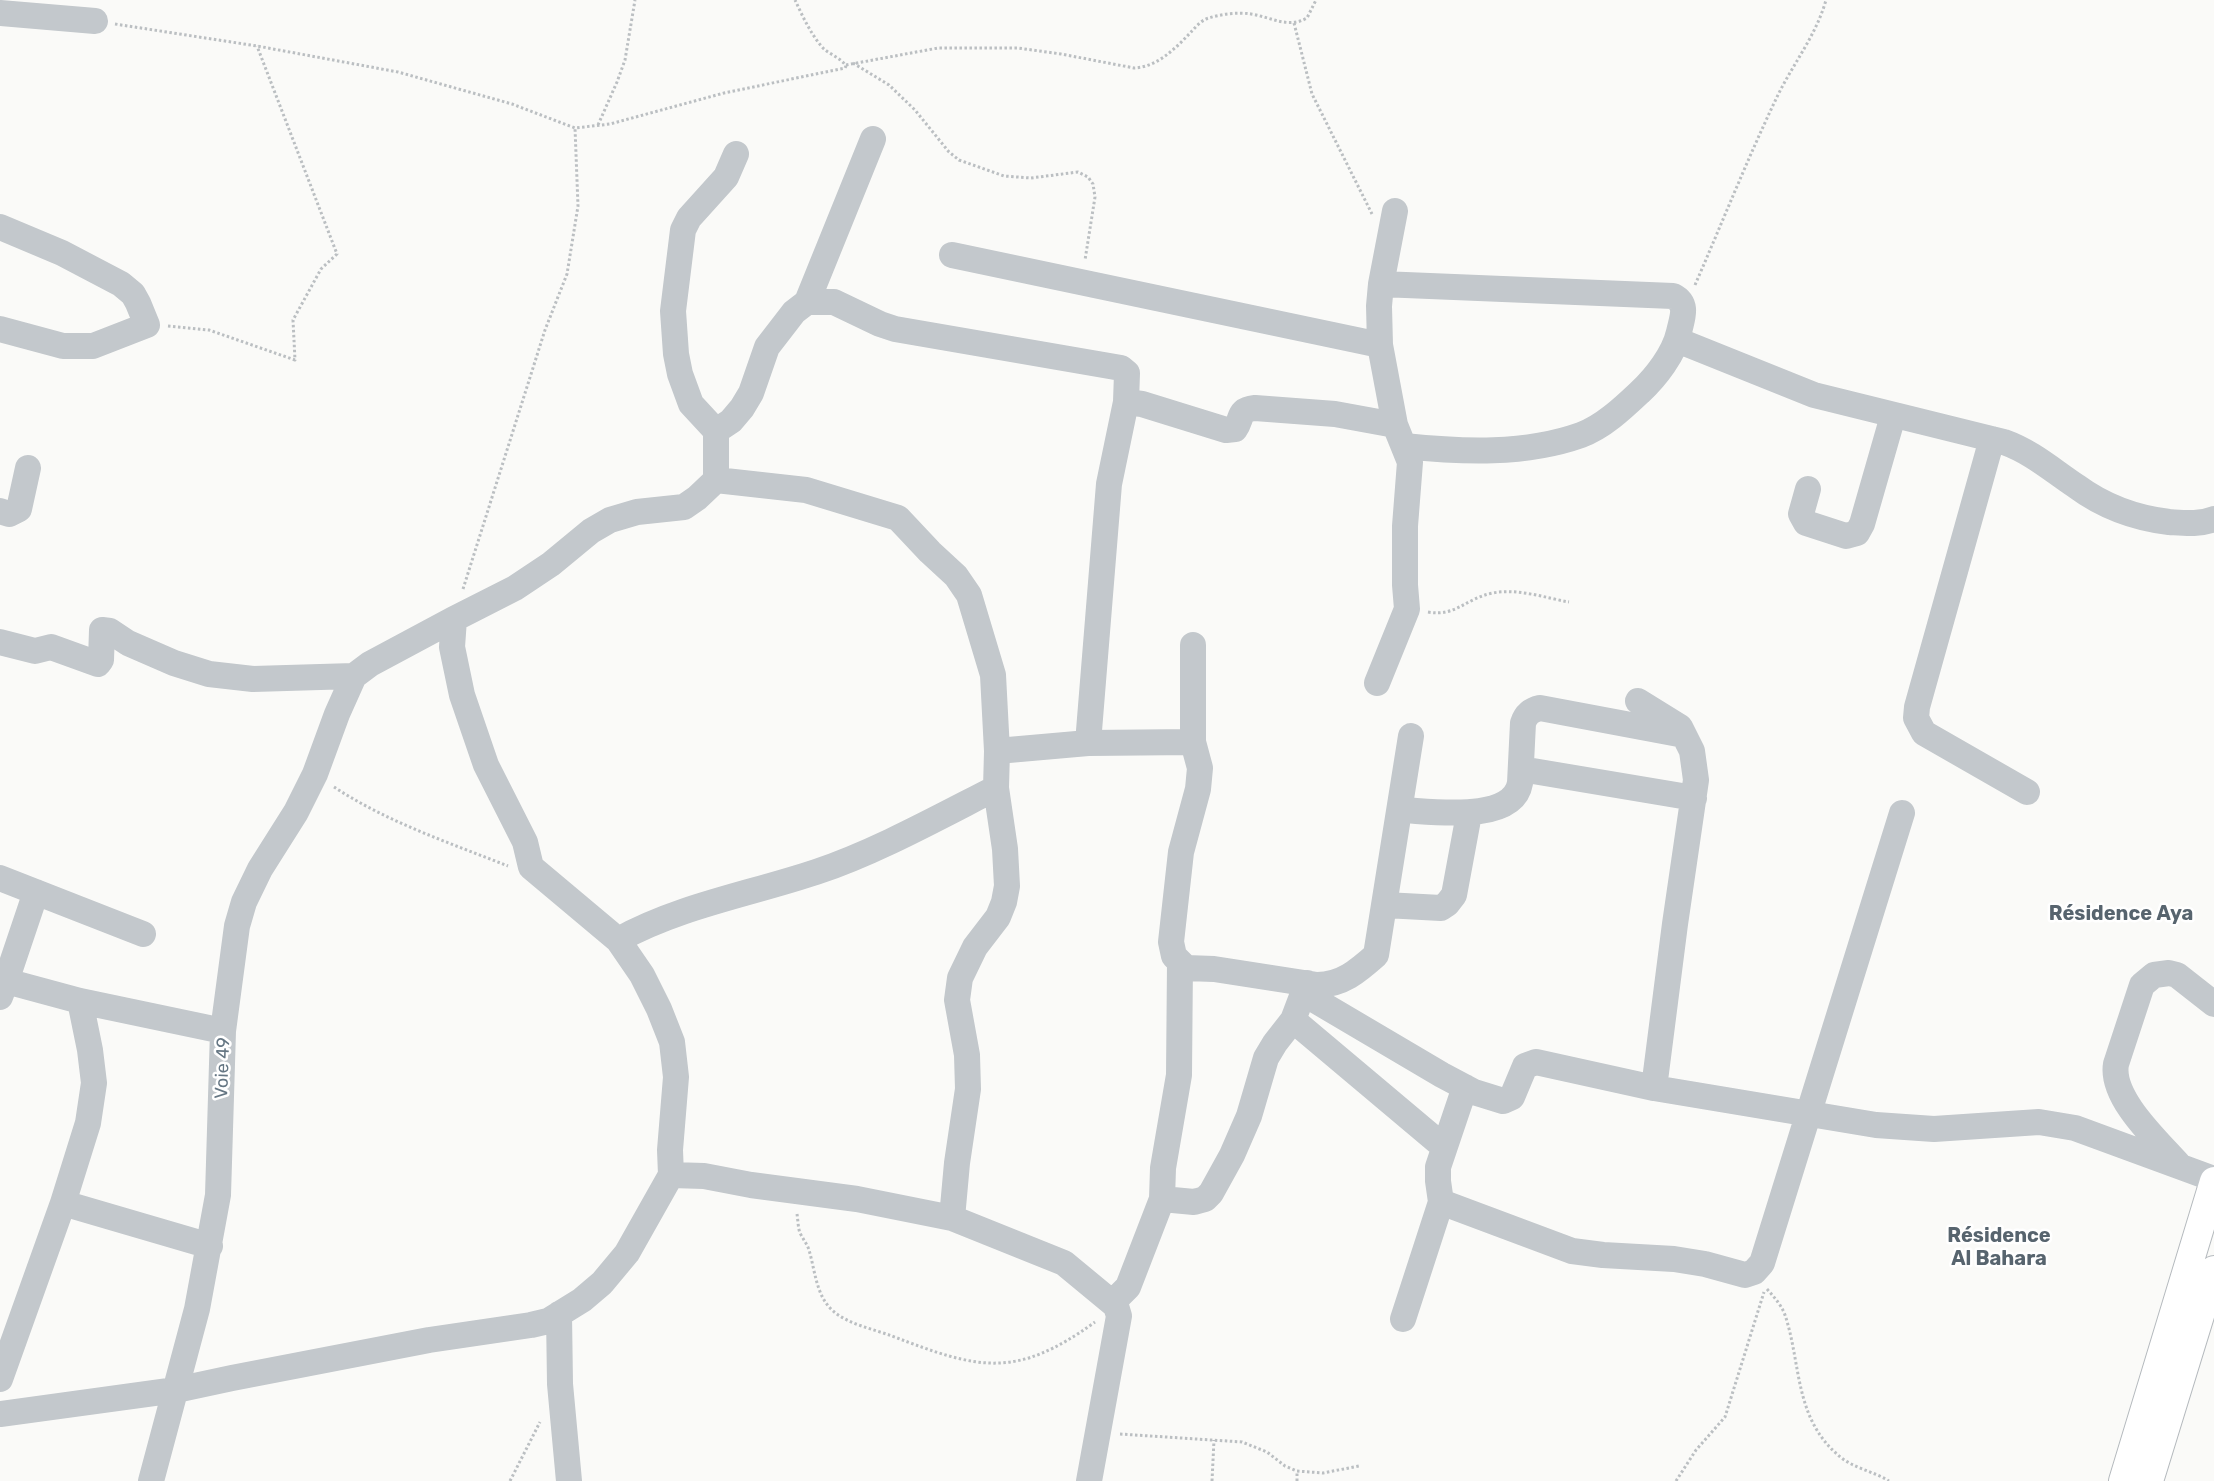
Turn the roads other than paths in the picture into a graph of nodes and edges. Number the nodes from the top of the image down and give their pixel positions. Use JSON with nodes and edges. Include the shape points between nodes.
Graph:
{"nodes":[{"id":1,"x":0,"y":12,"type":"edge"},
{"id":2,"x":95,"y":21,"type":"road end"},
{"id":3,"x":873,"y":139,"type":"dead end"},
{"id":4,"x":736,"y":154,"type":"dead end"},
{"id":5,"x":1395,"y":211,"type":"dead end"},
{"id":6,"x":0,"y":227,"type":"edge"},
{"id":7,"x":952,"y":255,"type":"dead end"},
{"id":8,"x":1381,"y":284,"type":"junction"},
{"id":9,"x":807,"y":302,"type":"junction"},
{"id":10,"x":0,"y":329,"type":"edge"},
{"id":11,"x":1678,"y":340,"type":"junction"},
{"id":12,"x":1380,"y":345,"type":"junction"},
{"id":13,"x":1126,"y":402,"type":"junction"},
{"id":14,"x":1893,"y":416,"type":"junction"},
{"id":15,"x":716,"y":431,"type":"junction"},
{"id":16,"x":1399,"y":436,"type":"junction"},
{"id":17,"x":1992,"y":439,"type":"junction"},
{"id":18,"x":28,"y":468,"type":"dead end"},
{"id":19,"x":716,"y":480,"type":"junction"},
{"id":20,"x":1808,"y":489,"type":"dead end"},
{"id":21,"x":0,"y":511,"type":"edge"},
{"id":22,"x":2214,"y":519,"type":"edge"},
{"id":23,"x":454,"y":619,"type":"junction"},
{"id":24,"x":0,"y":642,"type":"edge"},
{"id":25,"x":1193,"y":645,"type":"dead end"},
{"id":26,"x":354,"y":676,"type":"junction"},
{"id":27,"x":1378,"y":683,"type":"dead end"},
{"id":28,"x":1638,"y":701,"type":"dead end"},
{"id":29,"x":1685,"y":735,"type":"junction"},
{"id":30,"x":1411,"y":736,"type":"dead end"},
{"id":31,"x":1193,"y":742,"type":"junction"},
{"id":32,"x":1088,"y":743,"type":"junction"},
{"id":33,"x":997,"y":751,"type":"junction"},
{"id":34,"x":1521,"y":769,"type":"junction"},
{"id":35,"x":996,"y":788,"type":"junction"},
{"id":36,"x":2027,"y":792,"type":"dead end"},
{"id":37,"x":1694,"y":798,"type":"junction"},
{"id":38,"x":1400,"y":810,"type":"junction"},
{"id":39,"x":1902,"y":813,"type":"dead end"},
{"id":40,"x":1469,"y":814,"type":"junction"},
{"id":41,"x":0,"y":878,"type":"edge"},
{"id":42,"x":36,"y":892,"type":"junction"},
{"id":43,"x":1385,"y":905,"type":"junction"},
{"id":44,"x":143,"y":934,"type":"dead end"},
{"id":45,"x":618,"y":940,"type":"junction"},
{"id":46,"x":1180,"y":962,"type":"junction"},
{"id":47,"x":1305,"y":988,"type":"junction"},
{"id":48,"x":3,"y":989,"type":"edge"},
{"id":49,"x":80,"y":1001,"type":"junction"},
{"id":50,"x":2214,"y":1004,"type":"edge"},
{"id":51,"x":1293,"y":1020,"type":"junction"},
{"id":52,"x":223,"y":1031,"type":"junction"},
{"id":53,"x":1465,"y":1087,"type":"junction"},
{"id":54,"x":1654,"y":1088,"type":"junction"},
{"id":55,"x":1807,"y":1113,"type":"junction"},
{"id":56,"x":1444,"y":1147,"type":"junction"},
{"id":57,"x":2180,"y":1167,"type":"junction"},
{"id":58,"x":672,"y":1175,"type":"junction"},
{"id":59,"x":2214,"y":1180,"type":"edge"},
{"id":60,"x":1162,"y":1199,"type":"junction"},
{"id":61,"x":1441,"y":1202,"type":"junction"},
{"id":62,"x":63,"y":1203,"type":"junction"},
{"id":63,"x":952,"y":1218,"type":"junction"},
{"id":64,"x":210,"y":1246,"type":"junction"},
{"id":65,"x":2214,"y":1270,"type":"edge"},
{"id":66,"x":1115,"y":1304,"type":"junction"},
{"id":67,"x":559,"y":1314,"type":"junction"},
{"id":68,"x":1402,"y":1319,"type":"dead end"},
{"id":69,"x":0,"y":1379,"type":"edge"},
{"id":70,"x":176,"y":1390,"type":"junction"},
{"id":71,"x":0,"y":1414,"type":"edge"},
{"id":72,"x":151,"y":1481,"type":"edge"},
{"id":73,"x":569,"y":1481,"type":"edge"},
{"id":74,"x":1089,"y":1481,"type":"edge"},
{"id":75,"x":2122,"y":1481,"type":"edge"},
{"id":76,"x":2149,"y":1481,"type":"edge"}],
"edges":[{"from":1,"to":2,"type":"street"},
{"from":3,"to":9,"type":"street"},
{"from":4,"to":15,"type":"street","via":[[726,176],[689,218],[683,230],[673,311],[680,374],[691,404]]},
{"from":5,"to":8,"type":"street"},
{"from":6,"to":10,"type":"street","via":[[62,253],[121,284],[138,303],[147,325],[93,346],[63,346]]},
{"from":7,"to":12,"type":"street"},
{"from":8,"to":11,"type":"street","via":[[1673,296],[1684,309]]},
{"from":8,"to":12,"type":"street"},
{"from":9,"to":13,"type":"street","via":[[834,302],[895,329],[1121,368],[1127,373]]},
{"from":9,"to":15,"type":"street","via":[[794,312],[767,347],[752,393],[742,408]]},
{"from":11,"to":14,"type":"street","via":[[1814,395]]},
{"from":11,"to":16,"type":"street","via":[[1646,387],[1583,434],[1506,450],[1449,450]]},
{"from":12,"to":16,"type":"street"},
{"from":13,"to":16,"type":"street","via":[[1226,430],[1235,429],[1241,414],[1255,408],[1336,414]]},
{"from":13,"to":32,"type":"street","via":[[1109,484]]},
{"from":14,"to":17,"type":"street"},
{"from":14,"to":20,"type":"street","via":[[1857,533],[1846,536],[1806,523],[1801,514]]},
{"from":15,"to":19,"type":"street"},
{"from":16,"to":27,"type":"street","via":[[1410,462],[1405,526],[1407,608]]},
{"from":17,"to":22,"type":"street","via":[[2027,452],[2092,497],[2132,514],[2180,523],[2204,523]]},
{"from":17,"to":36,"type":"street","via":[[1916,718],[1924,733]]},
{"from":18,"to":21,"type":"street","via":[[19,509],[9,514]]},
{"from":19,"to":23,"type":"street","via":[[684,506],[637,512],[610,520],[515,588]]},
{"from":19,"to":33,"type":"street","via":[[806,490],[898,518],[956,576],[969,595],[993,675]]},
{"from":23,"to":26,"type":"street","via":[[370,664]]},
{"from":23,"to":45,"type":"street","via":[[452,647],[462,695],[486,765],[525,842],[531,867]]},
{"from":24,"to":26,"type":"street","via":[[35,651],[51,647],[98,664],[102,630],[174,663],[209,674],[253,680]]},
{"from":25,"to":31,"type":"street"},
{"from":26,"to":52,"type":"street","name":"Voie 49","via":[[315,774],[244,902],[232,956]]},
{"from":28,"to":29,"type":"street","via":[[1665,716]]},
{"from":29,"to":34,"type":"street","via":[[1540,708],[1530,712],[1523,723]]},
{"from":29,"to":37,"type":"street","via":[[1695,766]]},
{"from":30,"to":38,"type":"street"},
{"from":31,"to":32,"type":"street"},
{"from":31,"to":46,"type":"street","via":[[1200,768],[1198,789],[1181,852],[1171,942],[1174,956]]},
{"from":32,"to":33,"type":"street"},
{"from":33,"to":35,"type":"street"},
{"from":34,"to":37,"type":"street"},
{"from":34,"to":40,"type":"street","via":[[1515,796],[1498,806]]},
{"from":35,"to":45,"type":"street","via":[[817,871],[661,920]]},
{"from":35,"to":63,"type":"street","via":[[1007,886],[998,918],[975,947],[960,978],[957,1000],[967,1055],[968,1089]]},
{"from":37,"to":54,"type":"street"},
{"from":38,"to":40,"type":"street"},
{"from":38,"to":43,"type":"street"},
{"from":39,"to":55,"type":"street"},
{"from":40,"to":43,"type":"street","via":[[1454,894],[1447,904],[1441,908]]},
{"from":41,"to":42,"type":"street"},
{"from":42,"to":44,"type":"street"},
{"from":42,"to":48,"type":"street"},
{"from":43,"to":47,"type":"street","via":[[1376,955],[1355,974],[1330,985]]},
{"from":45,"to":58,"type":"street","via":[[642,975],[672,1042],[676,1076],[670,1150]]},
{"from":46,"to":47,"type":"street","via":[[1186,968],[1214,969]]},
{"from":46,"to":60,"type":"street","via":[[1179,1075],[1163,1168]]},
{"from":47,"to":51,"type":"street"},
{"from":47,"to":53,"type":"street"},
{"from":48,"to":49,"type":"street"},
{"from":49,"to":52,"type":"street"},
{"from":49,"to":62,"type":"street","via":[[94,1083],[88,1123]]},
{"from":50,"to":57,"type":"street","via":[[2177,976],[2169,973],[2154,975],[2142,985],[2114,1072],[2118,1088],[2137,1117]]},
{"from":51,"to":56,"type":"street"},
{"from":51,"to":60,"type":"street","via":[[1266,1058],[1248,1116],[1211,1193],[1194,1202]]},
{"from":52,"to":64,"type":"street","name":"Voie 49","via":[[218,1195]]},
{"from":53,"to":54,"type":"street","via":[[1506,1100],[1512,1097],[1525,1066],[1536,1062]]},
{"from":53,"to":56,"type":"street"},
{"from":54,"to":55,"type":"street"},
{"from":55,"to":57,"type":"street","via":[[1905,1128],[1964,1128],[2021,1122],[2058,1124]]},
{"from":55,"to":61,"type":"street","via":[[1762,1263],[1750,1274],[1674,1259],[1572,1251]]},
{"from":56,"to":61,"type":"street","via":[[1438,1167]]},
{"from":57,"to":59,"type":"street"},
{"from":58,"to":63,"type":"street","via":[[704,1176],[857,1199]]},
{"from":58,"to":67,"type":"street","via":[[627,1253],[602,1283]]},
{"from":59,"to":75,"type":"main road"},
{"from":60,"to":66,"type":"street","via":[[1128,1286]]},
{"from":61,"to":68,"type":"street"},
{"from":62,"to":64,"type":"street"},
{"from":62,"to":69,"type":"street"},
{"from":63,"to":66,"type":"street","via":[[1064,1263]]},
{"from":64,"to":70,"type":"street","name":"Voie 49"},
{"from":65,"to":76,"type":"main road"},
{"from":66,"to":74,"type":"street","via":[[1119,1316]]},
{"from":67,"to":70,"type":"street","via":[[531,1325],[429,1340]]},
{"from":67,"to":73,"type":"street","via":[[560,1384]]},
{"from":70,"to":71,"type":"street"},
{"from":70,"to":72,"type":"street","name":"Voie 49"}]}
